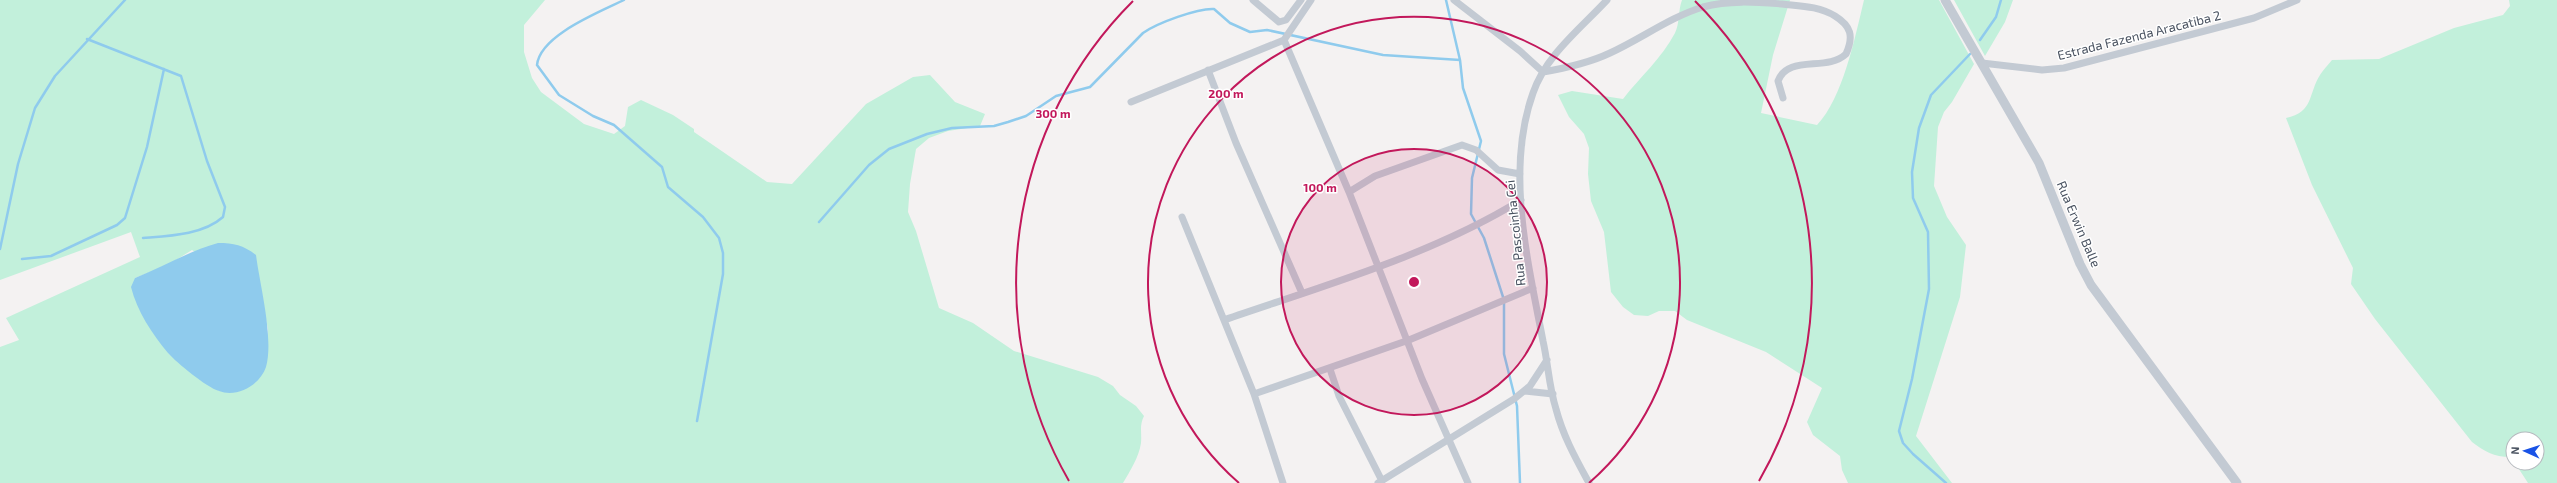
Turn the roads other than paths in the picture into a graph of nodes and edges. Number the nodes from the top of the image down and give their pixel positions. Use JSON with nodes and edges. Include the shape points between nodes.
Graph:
{"nodes":[{"id":1,"x":1253,"y":0,"type":"edge"},
{"id":2,"x":1301,"y":0,"type":"edge"},
{"id":3,"x":1311,"y":0,"type":"edge"},
{"id":4,"x":1454,"y":0,"type":"edge"},
{"id":5,"x":1607,"y":0,"type":"edge"},
{"id":6,"x":1945,"y":0,"type":"edge"},
{"id":7,"x":2297,"y":0,"type":"edge"},
{"id":8,"x":1465,"y":2,"type":"edge"},
{"id":9,"x":1284,"y":40,"type":"junction"},
{"id":10,"x":1982,"y":63,"type":"junction"},
{"id":11,"x":1208,"y":70,"type":"junction"},
{"id":12,"x":1543,"y":72,"type":"junction"},
{"id":13,"x":1783,"y":98,"type":"dead end"},
{"id":14,"x":1130,"y":102,"type":"dead end"},
{"id":15,"x":1520,"y":174,"type":"junction"},
{"id":16,"x":1349,"y":192,"type":"junction"},
{"id":17,"x":1521,"y":200,"type":"junction"},
{"id":18,"x":1182,"y":217,"type":"dead end"},
{"id":19,"x":1378,"y":266,"type":"junction"},
{"id":20,"x":1533,"y":288,"type":"junction"},
{"id":21,"x":1302,"y":293,"type":"junction"},
{"id":22,"x":1224,"y":320,"type":"junction"},
{"id":23,"x":1409,"y":340,"type":"junction"},
{"id":24,"x":1547,"y":360,"type":"junction"},
{"id":25,"x":1330,"y":369,"type":"junction"},
{"id":26,"x":1525,"y":391,"type":"junction"},
{"id":27,"x":1254,"y":394,"type":"junction"},
{"id":28,"x":1552,"y":394,"type":"junction"},
{"id":29,"x":1450,"y":438,"type":"junction"},
{"id":30,"x":1380,"y":482,"type":"edge"},
{"id":31,"x":1283,"y":483,"type":"edge"},
{"id":32,"x":1468,"y":483,"type":"edge"},
{"id":33,"x":1589,"y":483,"type":"edge"},
{"id":34,"x":2237,"y":483,"type":"edge"}],
"edges":[{"from":1,"to":2,"type":"street","via":[[1279,22],[1286,20]]},
{"from":3,"to":9,"type":"street"},
{"from":4,"to":8,"type":"street"},
{"from":5,"to":12,"type":"street","name":"Rua Pascoinha Cei","via":[[1557,52]]},
{"from":6,"to":10,"type":"street","name":"Rua Erwin Balle"},
{"from":7,"to":10,"type":"street","name":"Estrada Fazenda Aracatiba 2","via":[[2254,18],[2064,68],[2042,70]]},
{"from":8,"to":12,"type":"street"},
{"from":9,"to":11,"type":"street"},
{"from":9,"to":16,"type":"street"},
{"from":10,"to":34,"type":"street","name":"Rua Erwin Balle","via":[[2039,163],[2080,264],[2092,285]]},
{"from":11,"to":14,"type":"street"},
{"from":11,"to":21,"type":"street","via":[[1236,143]]},
{"from":12,"to":13,"type":"street","via":[[1598,58],[1690,12],[1720,3],[1745,1],[1803,6],[1819,9],[1842,21],[1850,28],[1851,35],[1846,54],[1832,63],[1802,64],[1785,71],[1778,81]]},
{"from":12,"to":15,"type":"street","name":"Rua Pascoinha Cei","via":[[1533,92],[1522,134]]},
{"from":15,"to":16,"type":"street","via":[[1498,170],[1476,150],[1462,146],[1375,176]]},
{"from":15,"to":17,"type":"street","name":"Rua Pascoinha Cei"},
{"from":16,"to":19,"type":"street"},
{"from":17,"to":19,"type":"street","via":[[1467,229]]},
{"from":17,"to":20,"type":"street","name":"Rua Pascoinha Cei"},
{"from":18,"to":22,"type":"street"},
{"from":19,"to":21,"type":"street"},
{"from":19,"to":23,"type":"street"},
{"from":20,"to":23,"type":"street"},
{"from":20,"to":24,"type":"street","name":"Rua Pascoinha Cei"},
{"from":21,"to":22,"type":"street"},
{"from":22,"to":27,"type":"street"},
{"from":23,"to":25,"type":"street"},
{"from":23,"to":29,"type":"street","via":[[1422,379]]},
{"from":24,"to":26,"type":"street"},
{"from":24,"to":28,"type":"street","name":"Rua Pascoinha Cei"},
{"from":25,"to":27,"type":"street"},
{"from":25,"to":30,"type":"street","via":[[1339,396]]},
{"from":26,"to":28,"type":"street"},
{"from":26,"to":29,"type":"street"},
{"from":27,"to":31,"type":"street"},
{"from":28,"to":33,"type":"street","name":"Rua Pascoinha Cei","via":[[1568,445]]},
{"from":29,"to":30,"type":"street"},
{"from":29,"to":32,"type":"street"}]}
